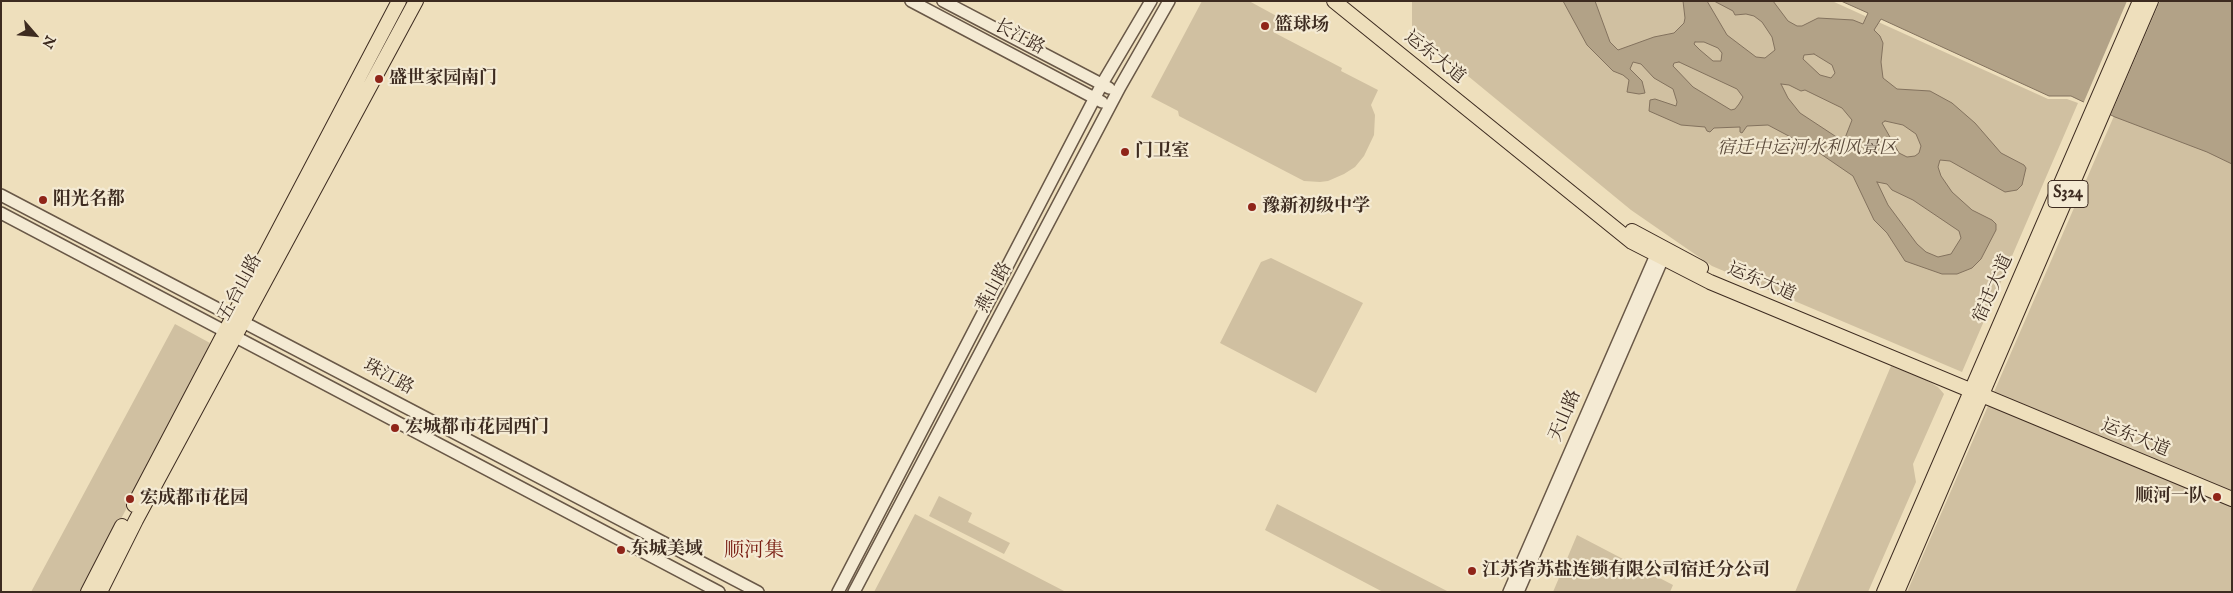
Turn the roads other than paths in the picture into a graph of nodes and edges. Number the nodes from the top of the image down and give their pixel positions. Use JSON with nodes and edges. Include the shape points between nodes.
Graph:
{"nodes":[{"id":1,"x":399,"y":1,"type":"edge"},
{"id":2,"x":416,"y":1,"type":"edge"},
{"id":3,"x":911,"y":1,"type":"edge"},
{"id":4,"x":943,"y":1,"type":"edge"},
{"id":5,"x":1151,"y":1,"type":"edge"},
{"id":6,"x":1169,"y":1,"type":"edge"},
{"id":7,"x":1334,"y":1,"type":"edge"},
{"id":8,"x":1349,"y":1,"type":"edge"},
{"id":9,"x":2140,"y":1,"type":"edge"},
{"id":10,"x":2151,"y":1,"type":"edge"},
{"id":11,"x":1102,"y":84,"type":"junction"},
{"id":12,"x":1117,"y":93,"type":"junction"},
{"id":13,"x":1095,"y":99,"type":"junction"},
{"id":14,"x":1110,"y":107,"type":"junction"},
{"id":15,"x":1,"y":195,"type":"edge"},
{"id":16,"x":1,"y":213,"type":"edge"},
{"id":17,"x":1660,"y":257,"type":"junction"},
{"id":18,"x":238,"y":320,"type":"junction"},
{"id":19,"x":231,"y":333,"type":"junction"},
{"id":20,"x":1977,"y":389,"type":"junction"},
{"id":21,"x":2232,"y":490,"type":"edge"},
{"id":22,"x":2232,"y":499,"type":"edge"},
{"id":23,"x":88,"y":592,"type":"edge"},
{"id":24,"x":100,"y":592,"type":"edge"},
{"id":25,"x":719,"y":592,"type":"edge"},
{"id":26,"x":758,"y":592,"type":"edge"},
{"id":27,"x":838,"y":592,"type":"edge"},
{"id":28,"x":854,"y":592,"type":"edge"},
{"id":29,"x":1509,"y":592,"type":"edge"},
{"id":30,"x":1518,"y":592,"type":"edge"},
{"id":31,"x":1884,"y":592,"type":"edge"},
{"id":32,"x":1897,"y":592,"type":"edge"}],
"edges":[{"from":1,"to":18,"type":"main road","name":"五台山路"},
{"from":2,"to":18,"type":"main road","name":"五台山路"},
{"from":3,"to":13,"type":"street","name":"长江路"},
{"from":4,"to":11,"type":"street","name":"长江路"},
{"from":5,"to":11,"type":"street","name":"燕山路"},
{"from":6,"to":12,"type":"street","name":"燕山路"},
{"from":7,"to":17,"type":"main road","name":"运东大道","via":[[1623,235]]},
{"from":8,"to":20,"type":"main road","name":"运东大道","via":[[1635,233],[1713,275]]},
{"from":9,"to":20,"type":"main road","name":"宿迁大道","number":"S324"},
{"from":10,"to":20,"type":"main road","name":"宿迁大道","number":"S324"},
{"from":11,"to":12,"type":"street","name":"长江路"},
{"from":11,"to":13,"type":"street","name":"燕山路"},
{"from":12,"to":14,"type":"street","name":"燕山路"},
{"from":13,"to":14,"type":"street","name":"长江路"},
{"from":13,"to":27,"type":"street","name":"燕山路"},
{"from":14,"to":28,"type":"street","name":"燕山路"},
{"from":15,"to":18,"type":"street","name":"珠江路"},
{"from":16,"to":19,"type":"street","name":"珠江路"},
{"from":17,"to":20,"type":"main road","name":"运东大道","via":[[1710,282]]},
{"from":17,"to":29,"type":"street","name":"天山路"},
{"from":17,"to":30,"type":"street","name":"天山路"},
{"from":18,"to":19,"type":"main road","name":"五台山路"},
{"from":18,"to":26,"type":"street","name":"珠江路"},
{"from":19,"to":23,"type":"main road","name":"五台山路"},
{"from":19,"to":24,"type":"main road","name":"五台山路"},
{"from":19,"to":25,"type":"street","name":"珠江路"},
{"from":20,"to":21,"type":"main road","name":"运东大道"},
{"from":20,"to":22,"type":"main road","name":"运东大道"},
{"from":20,"to":31,"type":"main road","name":"宿迁大道","number":"S324"},
{"from":20,"to":32,"type":"main road","name":"宿迁大道","number":"S324"}]}
